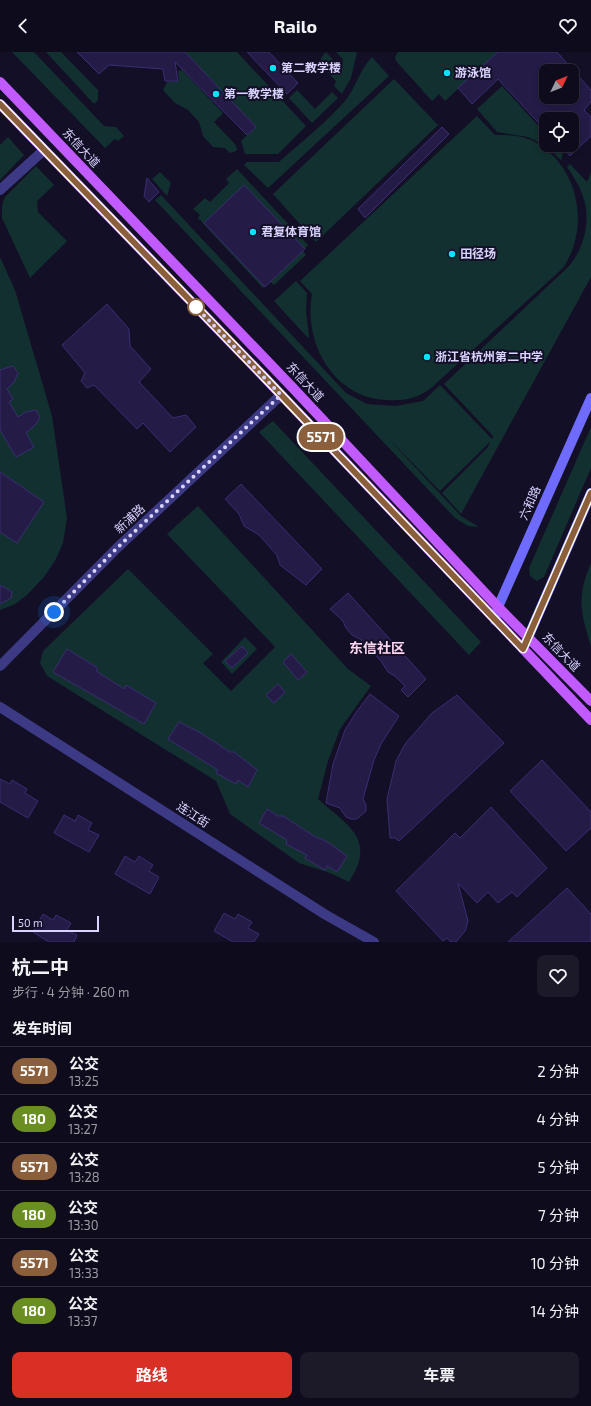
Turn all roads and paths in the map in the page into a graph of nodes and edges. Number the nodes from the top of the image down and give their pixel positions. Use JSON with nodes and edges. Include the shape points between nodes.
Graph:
{"nodes":[{"id":1,"x":0,"y":82,"type":"edge"},
{"id":2,"x":0,"y":104,"type":"edge"},
{"id":3,"x":44,"y":150,"type":"junction"},
{"id":4,"x":0,"y":190,"type":"edge"},
{"id":5,"x":281,"y":395,"type":"junction"},
{"id":6,"x":591,"y":398,"type":"edge"},
{"id":7,"x":591,"y":493,"type":"edge"},
{"id":8,"x":498,"y":607,"type":"junction"},
{"id":9,"x":495,"y":620,"type":"junction"},
{"id":10,"x":528,"y":637,"type":"junction"},
{"id":11,"x":523,"y":649,"type":"junction"},
{"id":12,"x":0,"y":666,"type":"edge"},
{"id":13,"x":591,"y":701,"type":"edge"},
{"id":14,"x":0,"y":707,"type":"edge"},
{"id":15,"x":591,"y":720,"type":"edge"},
{"id":16,"x":374,"y":942,"type":"edge"}],
"edges":[{"from":1,"to":8,"type":"main road","name":"东信大道"},
{"from":2,"to":3,"type":"main road"},
{"from":3,"to":4,"type":"street"},
{"from":3,"to":5,"type":"main road"},
{"from":5,"to":9,"type":"main road"},
{"from":5,"to":12,"type":"street","name":"新浦路","via":[[118,547]]},
{"from":6,"to":8,"type":"main road","name":"六和路"},
{"from":7,"to":10,"type":"main road"},
{"from":8,"to":9,"type":"main road","name":"六和路"},
{"from":8,"to":10,"type":"main road","name":"东信大道"},
{"from":9,"to":11,"type":"main road"},
{"from":10,"to":11,"type":"main road"},
{"from":10,"to":13,"type":"main road","name":"东信大道"},
{"from":11,"to":15,"type":"main road"},
{"from":14,"to":16,"type":"street","name":"连江街","via":[[319,911]]}]}
